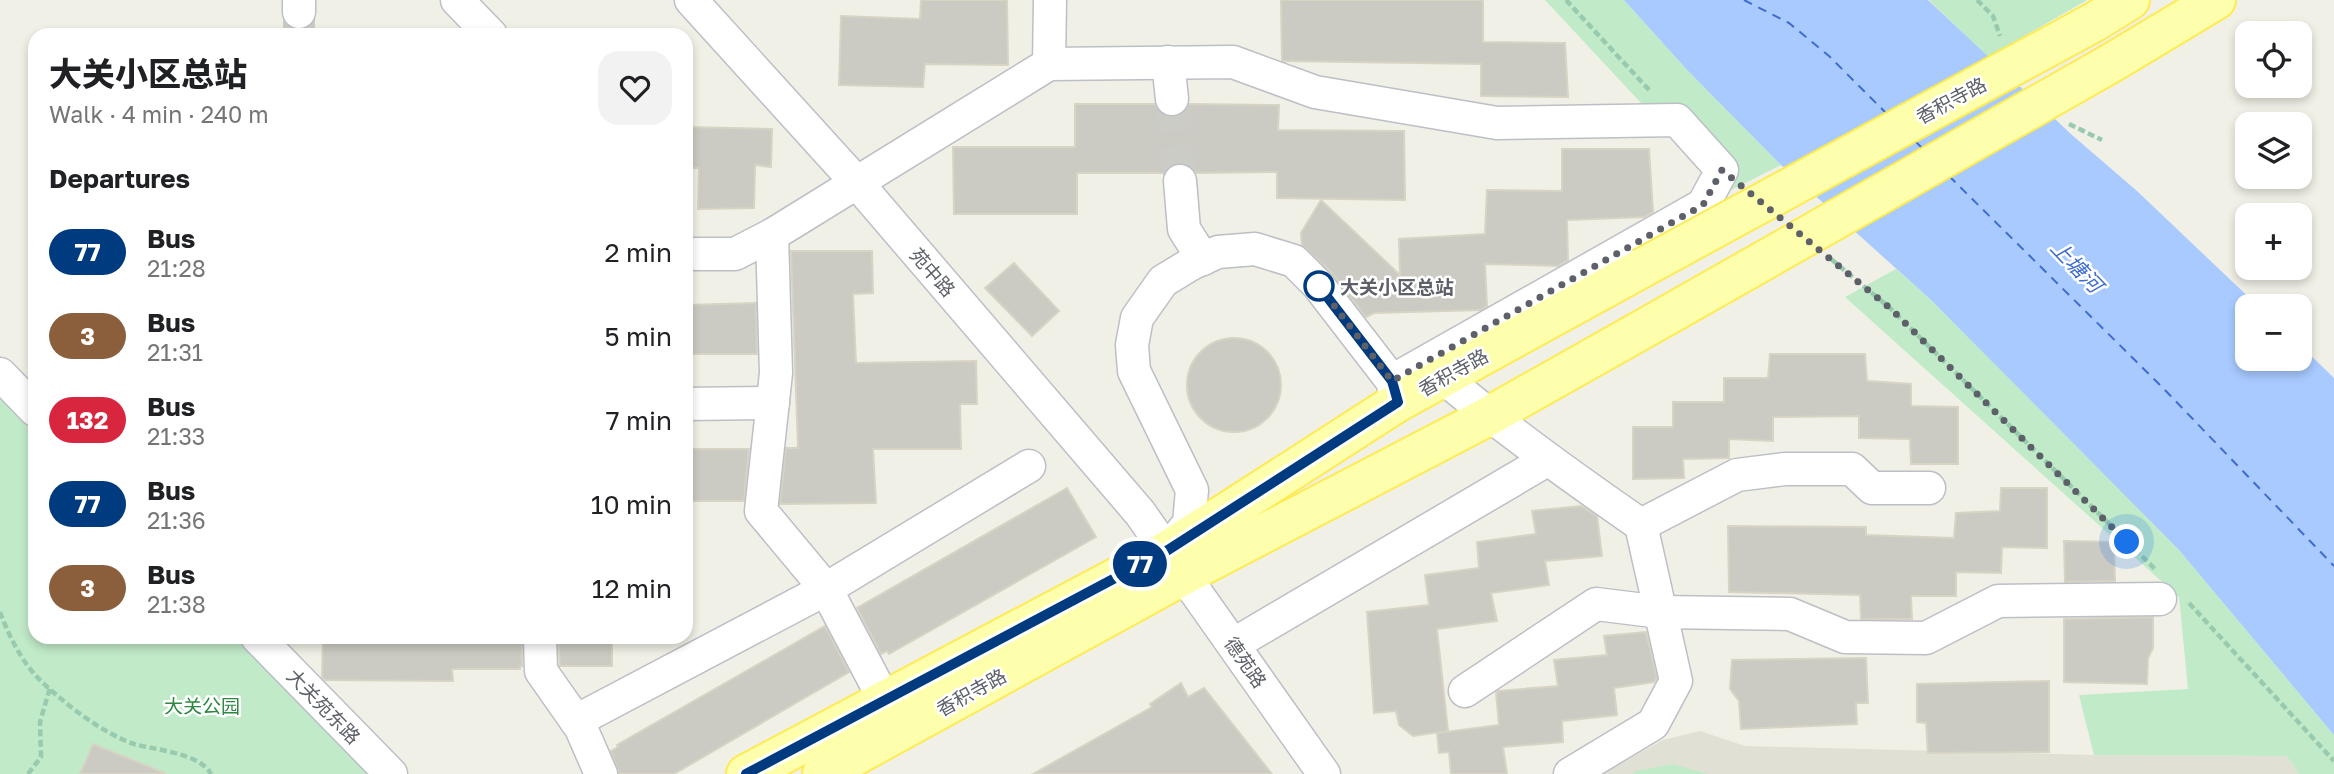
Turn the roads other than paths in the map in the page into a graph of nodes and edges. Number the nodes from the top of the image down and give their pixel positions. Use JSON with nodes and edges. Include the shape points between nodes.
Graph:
{"nodes":[{"id":1,"x":457,"y":0,"type":"edge"},
{"id":2,"x":691,"y":0,"type":"edge"},
{"id":3,"x":1049,"y":0,"type":"edge"},
{"id":4,"x":2130,"y":0,"type":"edge"},
{"id":5,"x":2216,"y":0,"type":"edge"},
{"id":6,"x":484,"y":28,"type":"edge"},
{"id":7,"x":1168,"y":62,"type":"junction"},
{"id":8,"x":1049,"y":64,"type":"junction"},
{"id":9,"x":1172,"y":99,"type":"tunnel mouth"},
{"id":10,"x":1180,"y":181,"type":"tunnel mouth"},
{"id":11,"x":858,"y":184,"type":"junction"},
{"id":12,"x":772,"y":235,"type":"junction"},
{"id":13,"x":698,"y":254,"type":"edge"},
{"id":14,"x":1203,"y":259,"type":"junction"},
{"id":15,"x":1,"y":375,"type":"edge"},
{"id":16,"x":28,"y":377,"type":"edge"},
{"id":17,"x":1444,"y":378,"type":"junction"},
{"id":18,"x":1395,"y":392,"type":"junction"},
{"id":19,"x":28,"y":403,"type":"edge"},
{"id":20,"x":773,"y":403,"type":"junction"},
{"id":21,"x":693,"y":404,"type":"edge"},
{"id":22,"x":1489,"y":416,"type":"junction"},
{"id":23,"x":1547,"y":460,"type":"junction"},
{"id":24,"x":1029,"y":466,"type":"dead end"},
{"id":25,"x":1928,"y":488,"type":"dead end"},
{"id":26,"x":1641,"y":525,"type":"junction"},
{"id":27,"x":1176,"y":563,"type":"junction"},
{"id":28,"x":826,"y":589,"type":"junction"},
{"id":29,"x":2168,"y":590,"type":"road end"},
{"id":30,"x":1661,"y":612,"type":"junction"},
{"id":31,"x":264,"y":644,"type":"edge"},
{"id":32,"x":540,"y":644,"type":"edge"},
{"id":33,"x":1234,"y":644,"type":"junction"},
{"id":34,"x":1465,"y":691,"type":"dead end"},
{"id":35,"x":884,"y":699,"type":"junction"},
{"id":36,"x":576,"y":721,"type":"junction"},
{"id":37,"x":391,"y":774,"type":"edge"},
{"id":38,"x":601,"y":774,"type":"edge"},
{"id":39,"x":746,"y":774,"type":"edge"},
{"id":40,"x":822,"y":774,"type":"edge"},
{"id":41,"x":1324,"y":774,"type":"edge"},
{"id":42,"x":1570,"y":774,"type":"edge"}],
"edges":[{"from":1,"to":6,"type":"street"},
{"from":2,"to":11,"type":"street","name":"苑中路"},
{"from":3,"to":8,"type":"street"},
{"from":4,"to":17,"type":"main road","name":"香积寺路","bridge":true},
{"from":5,"to":22,"type":"main road","name":"香积寺路","bridge":true},
{"from":7,"to":8,"type":"street"},
{"from":7,"to":9,"type":"street"},
{"from":7,"to":18,"type":"street","via":[[1233,62],[1315,92],[1497,123],[1677,120],[1722,170],[1703,205]]},
{"from":8,"to":11,"type":"street"},
{"from":10,"to":14,"type":"street","via":[[1184,229]]},
{"from":11,"to":12,"type":"street"},
{"from":11,"to":27,"type":"street","name":"苑中路","via":[[1140,513]]},
{"from":12,"to":13,"type":"street","via":[[735,254]]},
{"from":12,"to":20,"type":"street"},
{"from":14,"to":18,"type":"street","via":[[1218,252],[1255,249],[1294,261],[1318,285]]},
{"from":14,"to":27,"type":"street","via":[[1163,281],[1138,318],[1132,345],[1135,372],[1192,490],[1189,523]]},
{"from":15,"to":16,"type":"street"},
{"from":15,"to":19,"type":"street"},
{"from":17,"to":18,"type":"main road","name":"香积寺路"},
{"from":17,"to":22,"type":"street"},
{"from":18,"to":27,"type":"main road","name":"香积寺路"},
{"from":20,"to":21,"type":"street"},
{"from":20,"to":28,"type":"street","via":[[761,511]]},
{"from":22,"to":23,"type":"street"},
{"from":22,"to":27,"type":"main road","name":"香积寺路"},
{"from":23,"to":26,"type":"street"},
{"from":23,"to":33,"type":"street"},
{"from":24,"to":28,"type":"street"},
{"from":25,"to":26,"type":"street","via":[[1872,488],[1852,469],[1737,475]]},
{"from":26,"to":30,"type":"street"},
{"from":27,"to":33,"type":"street","name":"德苑路"},
{"from":27,"to":35,"type":"main road","name":"香积寺路"},
{"from":27,"to":40,"type":"main road","name":"香积寺路"},
{"from":28,"to":35,"type":"street"},
{"from":28,"to":36,"type":"street"},
{"from":29,"to":30,"type":"street","via":[[1998,601],[1926,638],[1845,637],[1790,614]]},
{"from":30,"to":34,"type":"street","via":[[1596,604]]},
{"from":30,"to":42,"type":"street","via":[[1676,681],[1653,724]]},
{"from":31,"to":37,"type":"street","name":"大关苑东路"},
{"from":32,"to":36,"type":"street","via":[[541,671]]},
{"from":33,"to":41,"type":"street","name":"德苑路"},
{"from":35,"to":39,"type":"main road","name":"香积寺路"},
{"from":36,"to":38,"type":"street"}]}
